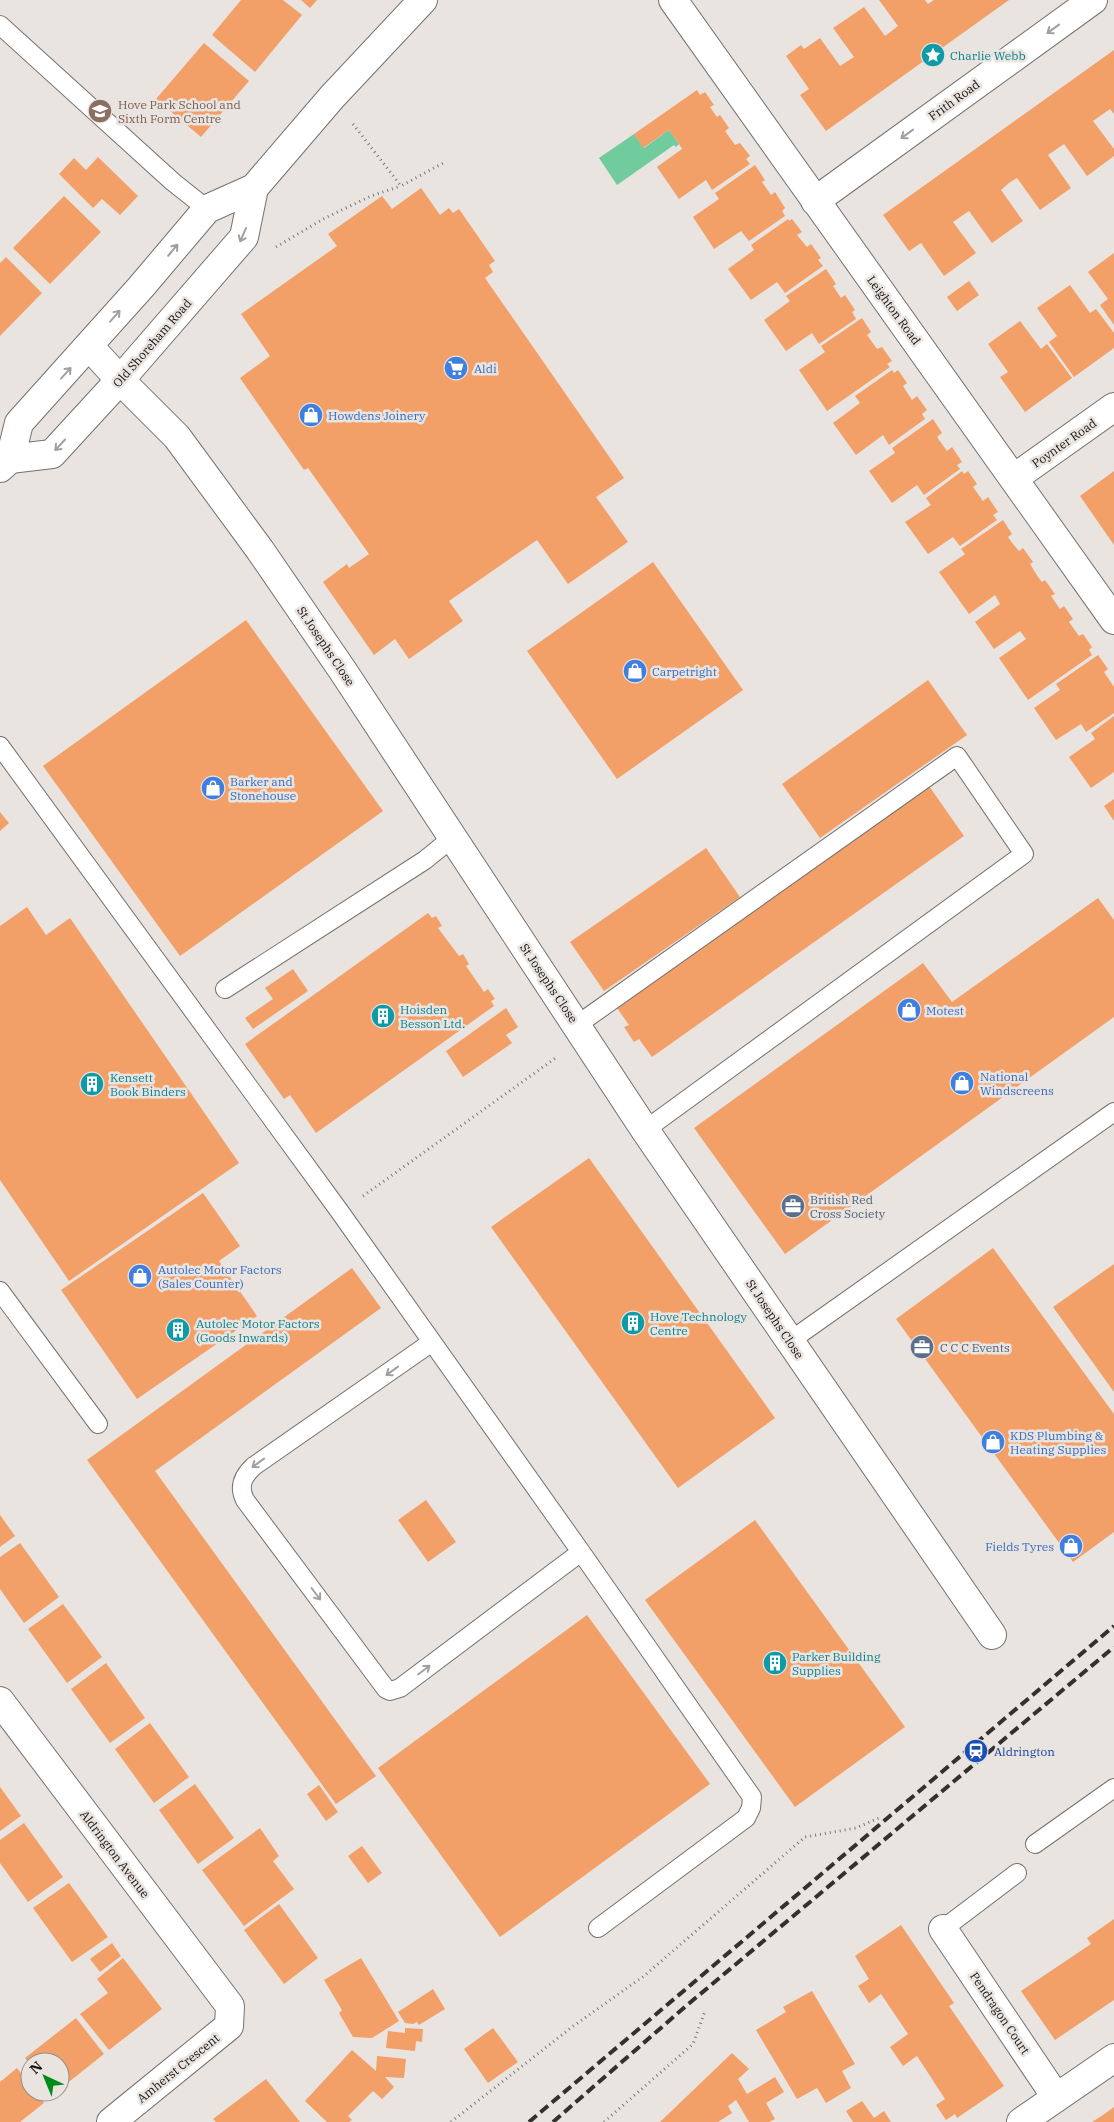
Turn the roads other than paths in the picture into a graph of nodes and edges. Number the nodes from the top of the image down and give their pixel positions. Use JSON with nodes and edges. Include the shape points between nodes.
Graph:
{"nodes":[{"id":1,"x":423,"y":0,"type":"edge"},
{"id":2,"x":673,"y":0,"type":"edge"},
{"id":3,"x":1093,"y":0,"type":"edge"},
{"id":4,"x":0,"y":25,"type":"edge"},
{"id":5,"x":254,"y":188,"type":"junction"},
{"id":6,"x":815,"y":201,"type":"junction"},
{"id":7,"x":207,"y":209,"type":"junction"},
{"id":8,"x":89,"y":346,"type":"junction"},
{"id":9,"x":120,"y":380,"type":"junction"},
{"id":10,"x":1114,"y":407,"type":"edge"},
{"id":11,"x":5,"y":464,"type":"edge"},
{"id":12,"x":1014,"y":478,"type":"junction"},
{"id":13,"x":1114,"y":620,"type":"edge"},
{"id":14,"x":0,"y":746,"type":"edge"},
{"id":15,"x":452,"y":838,"type":"junction"},
{"id":16,"x":225,"y":988,"type":"dead end"},
{"id":17,"x":581,"y":1031,"type":"junction"},
{"id":18,"x":1114,"y":1112,"type":"edge"},
{"id":19,"x":645,"y":1130,"type":"junction"},
{"id":20,"x":0,"y":1291,"type":"edge"},
{"id":21,"x":432,"y":1342,"type":"junction"},
{"id":22,"x":790,"y":1342,"type":"junction"},
{"id":23,"x":98,"y":1424,"type":"dead end"},
{"id":24,"x":581,"y":1552,"type":"junction"},
{"id":25,"x":992,"y":1635,"type":"dead end"},
{"id":26,"x":0,"y":1701,"type":"edge"},
{"id":27,"x":1114,"y":1788,"type":"edge"},
{"id":28,"x":1035,"y":1844,"type":"dead end"},
{"id":29,"x":1017,"y":1873,"type":"dead end"},
{"id":30,"x":598,"y":1928,"type":"dead end"},
{"id":31,"x":943,"y":1929,"type":"joint"},
{"id":32,"x":230,"y":2006,"type":"joint"},
{"id":33,"x":1114,"y":2058,"type":"edge"},
{"id":34,"x":1056,"y":2097,"type":"junction"},
{"id":35,"x":111,"y":2122,"type":"edge"},
{"id":36,"x":1021,"y":2122,"type":"edge"}],
"edges":[{"from":1,"to":5,"type":"street","name":"Old Shoreham Road","via":[[332,96]]},
{"from":2,"to":6,"type":"street","name":"Leighton Road"},
{"from":3,"to":6,"type":"street","name":"Frith Road","one_way":true},
{"from":4,"to":7,"type":"lane"},
{"from":5,"to":7,"type":"street","name":"Old Shoreham Road"},
{"from":5,"to":9,"type":"street","name":"Old Shoreham Road","one_way":true,"via":[[244,237]]},
{"from":6,"to":12,"type":"street","name":"Leighton Road"},
{"from":8,"to":7,"type":"street","name":"Old Shoreham Road","one_way":true},
{"from":8,"to":9,"type":"street","name":"St Josephs Close"},
{"from":11,"to":8,"type":"street","name":"Old Shoreham Road","one_way":true,"via":[[19,422]]},
{"from":9,"to":11,"type":"street","name":"Old Shoreham Road","one_way":true,"via":[[52,454]]},
{"from":9,"to":15,"type":"street","name":"St Josephs Close","via":[[177,437],[260,550]]},
{"from":10,"to":12,"type":"street","name":"Poynter Road"},
{"from":12,"to":13,"type":"street","name":"Leighton Road"},
{"from":14,"to":21,"type":"lane"},
{"from":15,"to":16,"type":"lane","via":[[425,860]]},
{"from":15,"to":17,"type":"street","name":"St Josephs Close"},
{"from":17,"to":19,"type":"street","name":"St Josephs Close"},
{"from":17,"to":19,"type":"lane","via":[[957,756],[1024,854]]},
{"from":18,"to":22,"type":"lane"},
{"from":19,"to":22,"type":"street","name":"St Josephs Close"},
{"from":20,"to":23,"type":"lane"},
{"from":21,"to":24,"type":"lane"},
{"from":21,"to":24,"type":"lane","one_way":true,"via":[[254,1466],[241,1487],[245,1500],[390,1690],[400,1688]]},
{"from":22,"to":25,"type":"street","name":"St Josephs Close"},
{"from":24,"to":30,"type":"lane","via":[[752,1797],[746,1818]]},
{"from":26,"to":32,"type":"street","name":"Aldrington Avenue"},
{"from":27,"to":28,"type":"lane"},
{"from":29,"to":31,"type":"lane"},
{"from":31,"to":34,"type":"street","name":"Pendragon Court"},
{"from":32,"to":35,"type":"street","name":"Amherst Crescent","via":[[229,2026]]},
{"from":33,"to":34,"type":"street"},
{"from":34,"to":36,"type":"street"}]}
